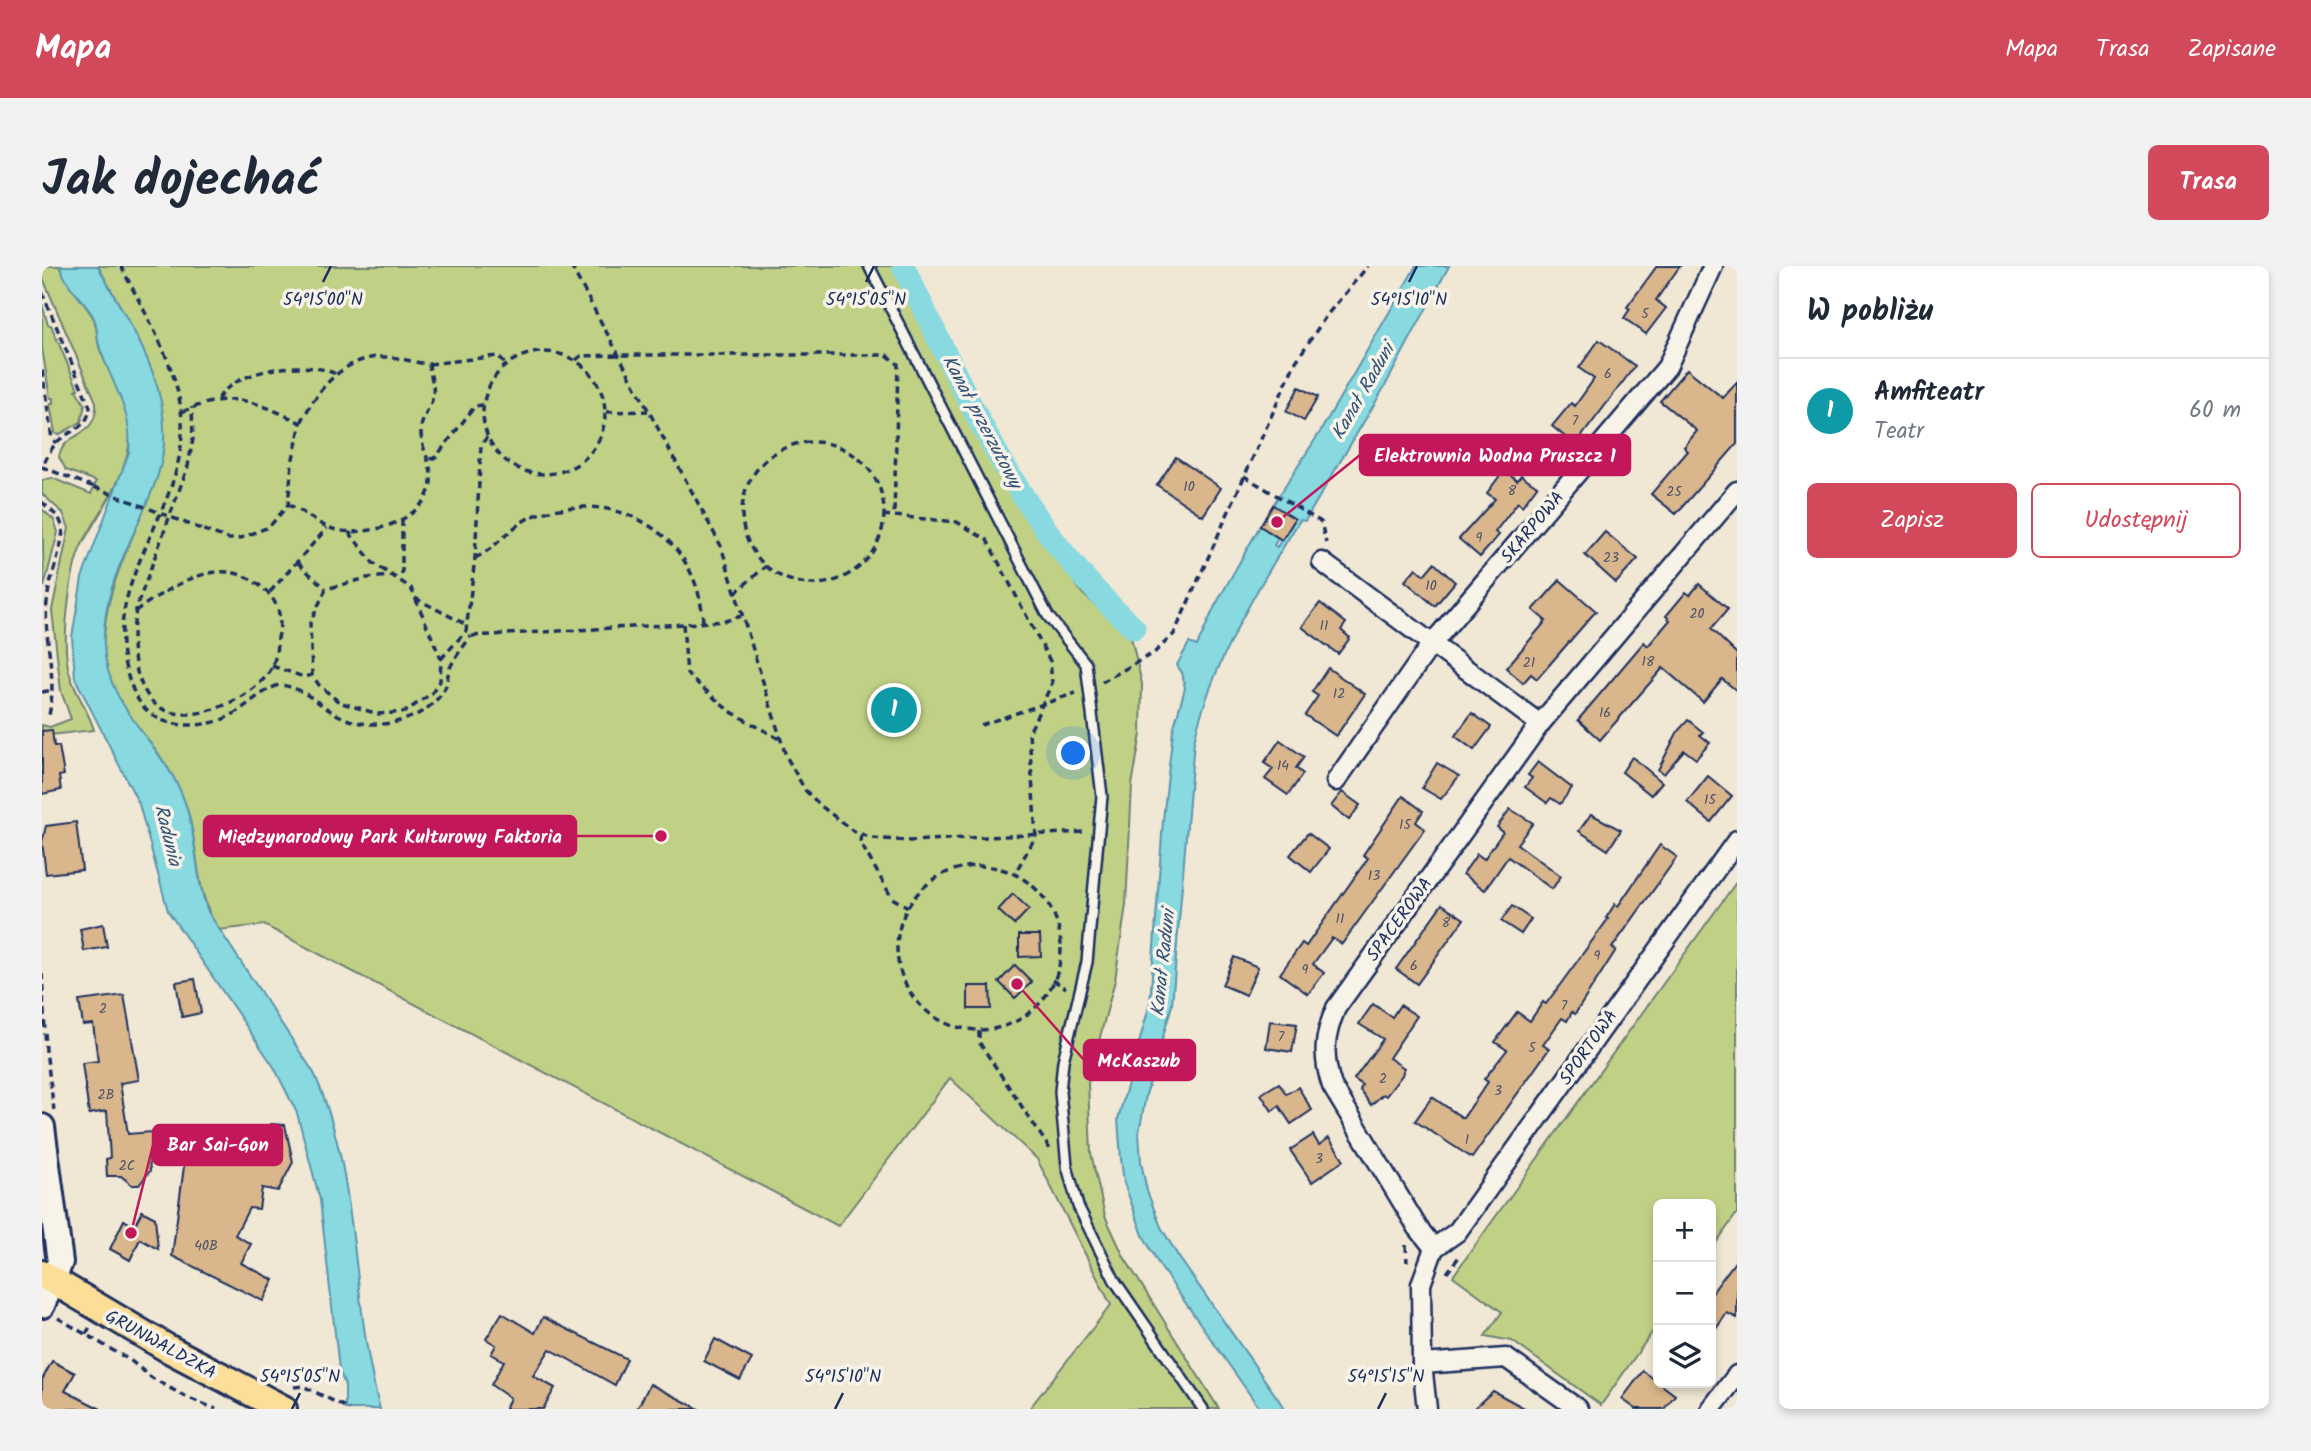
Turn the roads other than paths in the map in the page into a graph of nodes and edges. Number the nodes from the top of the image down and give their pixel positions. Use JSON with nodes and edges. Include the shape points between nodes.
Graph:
{"nodes":[{"id":1,"x":869,"y":266,"type":"edge"},
{"id":2,"x":1713,"y":266,"type":"edge"},
{"id":3,"x":1737,"y":491,"type":"edge"},
{"id":4,"x":1322,"y":562,"type":"road end"},
{"id":5,"x":1430,"y":646,"type":"junction"},
{"id":6,"x":1540,"y":724,"type":"junction"},
{"id":7,"x":1336,"y":781,"type":"dead end"},
{"id":8,"x":1737,"y":841,"type":"edge"},
{"id":9,"x":42,"y":1127,"type":"edge"},
{"id":10,"x":1434,"y":1248,"type":"junction"},
{"id":11,"x":48,"y":1294,"type":"edge"},
{"id":12,"x":1422,"y":1364,"type":"junction"},
{"id":13,"x":1737,"y":1375,"type":"edge"},
{"id":14,"x":283,"y":1409,"type":"edge"},
{"id":15,"x":1203,"y":1409,"type":"edge"},
{"id":16,"x":1427,"y":1409,"type":"edge"},
{"id":17,"x":1578,"y":1409,"type":"edge"},
{"id":18,"x":1712,"y":1409,"type":"edge"}],
"edges":[{"from":1,"to":15,"type":"lane","via":[[1048,615],[1086,664],[1102,796],[1087,962],[1060,1092],[1067,1166],[1078,1206],[1115,1281]]},
{"from":2,"to":5,"type":"street","name":"SKARPOWA","via":[[1667,367]]},
{"from":3,"to":6,"type":"street","name":"SPACEROWA"},
{"from":4,"to":5,"type":"street"},
{"from":5,"to":6,"type":"street"},
{"from":5,"to":7,"type":"street","name":"SKARPOWA"},
{"from":6,"to":10,"type":"street","name":"SPACEROWA","via":[[1336,1007],[1324,1045],[1332,1086]]},
{"from":8,"to":10,"type":"street","name":"SPORTOWA","via":[[1457,1232]]},
{"from":9,"to":11,"type":"main road","via":[[60,1262]]},
{"from":10,"to":12,"type":"street","via":[[1421,1284]]},
{"from":11,"to":14,"type":"main road","name":"GRUNWALDZKA"},
{"from":12,"to":16,"type":"street"},
{"from":12,"to":17,"type":"street","via":[[1506,1358]]},
{"from":13,"to":18,"type":"street"}]}
